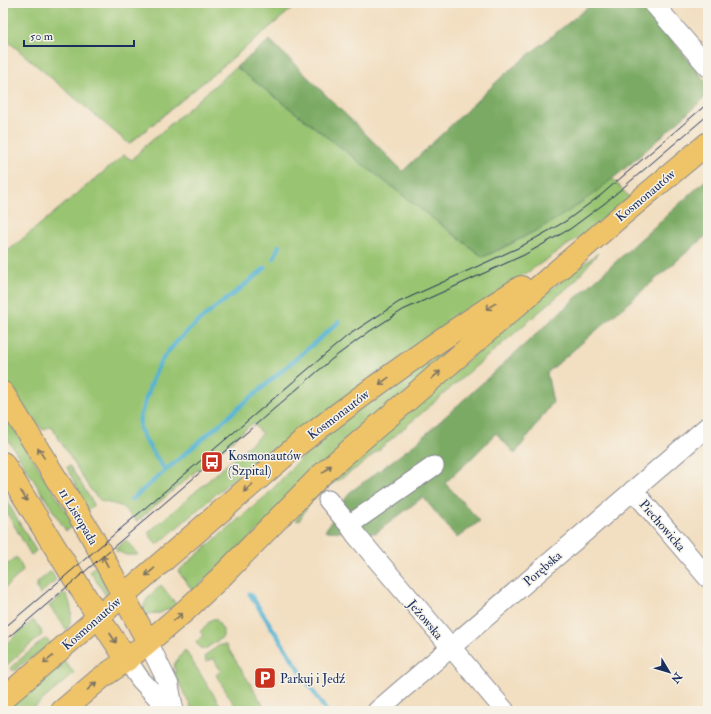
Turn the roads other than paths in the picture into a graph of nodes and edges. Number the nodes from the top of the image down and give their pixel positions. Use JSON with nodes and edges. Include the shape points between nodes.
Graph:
{"nodes":[{"id":1,"x":653,"y":3,"type":"edge"},
{"id":2,"x":708,"y":67,"type":"edge"},
{"id":3,"x":708,"y":143,"type":"edge"},
{"id":4,"x":583,"y":248,"type":"junction"},
{"id":5,"x":3,"y":393,"type":"edge"},
{"id":6,"x":708,"y":426,"type":"edge"},
{"id":7,"x":3,"y":463,"type":"edge"},
{"id":8,"x":434,"y":466,"type":"dead end"},
{"id":9,"x":633,"y":490,"type":"junction"},
{"id":10,"x":328,"y":500,"type":"dead end"},
{"id":11,"x":349,"y":525,"type":"junction"},
{"id":12,"x":708,"y":578,"type":"edge"},
{"id":13,"x":124,"y":595,"type":"junction"},
{"id":14,"x":98,"y":617,"type":"junction"},
{"id":15,"x":148,"y":642,"type":"junction"},
{"id":16,"x":450,"y":647,"type":"junction"},
{"id":17,"x":127,"y":660,"type":"junction"},
{"id":18,"x":3,"y":699,"type":"edge"},
{"id":19,"x":62,"y":711,"type":"edge"},
{"id":20,"x":170,"y":711,"type":"edge"},
{"id":21,"x":174,"y":711,"type":"edge"},
{"id":22,"x":377,"y":711,"type":"edge"},
{"id":23,"x":505,"y":711,"type":"edge"}],
"edges":[{"from":1,"to":2,"type":"street"},
{"from":3,"to":4,"type":"main road","name":"Kosmonautów"},
{"from":4,"to":13,"type":"main road","name":"Kosmonautów","one_way":true,"via":[[482,312],[341,411],[300,443]]},
{"from":15,"to":4,"type":"main road","name":"Kosmonautów","one_way":true,"via":[[222,576],[321,475]]},
{"from":13,"to":5,"type":"main road","name":"11 Listopada","one_way":true,"via":[[90,533]]},
{"from":6,"to":9,"type":"street","name":"Porębska"},
{"from":7,"to":14,"type":"main road","one_way":true},
{"from":8,"to":11,"type":"street"},
{"from":9,"to":12,"type":"street","name":"Piechowicka"},
{"from":9,"to":16,"type":"street","name":"Porębska"},
{"from":10,"to":11,"type":"street","name":"Jeżowska"},
{"from":11,"to":16,"type":"street","name":"Jeżowska"},
{"from":13,"to":14,"type":"main road","name":"Kosmonautów"},
{"from":13,"to":15,"type":"main road","name":"11 Listopada"},
{"from":14,"to":17,"type":"main road","one_way":true},
{"from":14,"to":18,"type":"main road","name":"Kosmonautów","one_way":true},
{"from":15,"to":17,"type":"main road","name":"Kosmonautów"},
{"from":15,"to":21,"type":"street","via":[[169,686]]},
{"from":16,"to":22,"type":"street","name":"Porębska"},
{"from":16,"to":23,"type":"street","name":"Jeżowska"},
{"from":19,"to":17,"type":"main road","name":"Kosmonautów","one_way":true},
{"from":17,"to":20,"type":"street","via":[[140,679]]}]}
